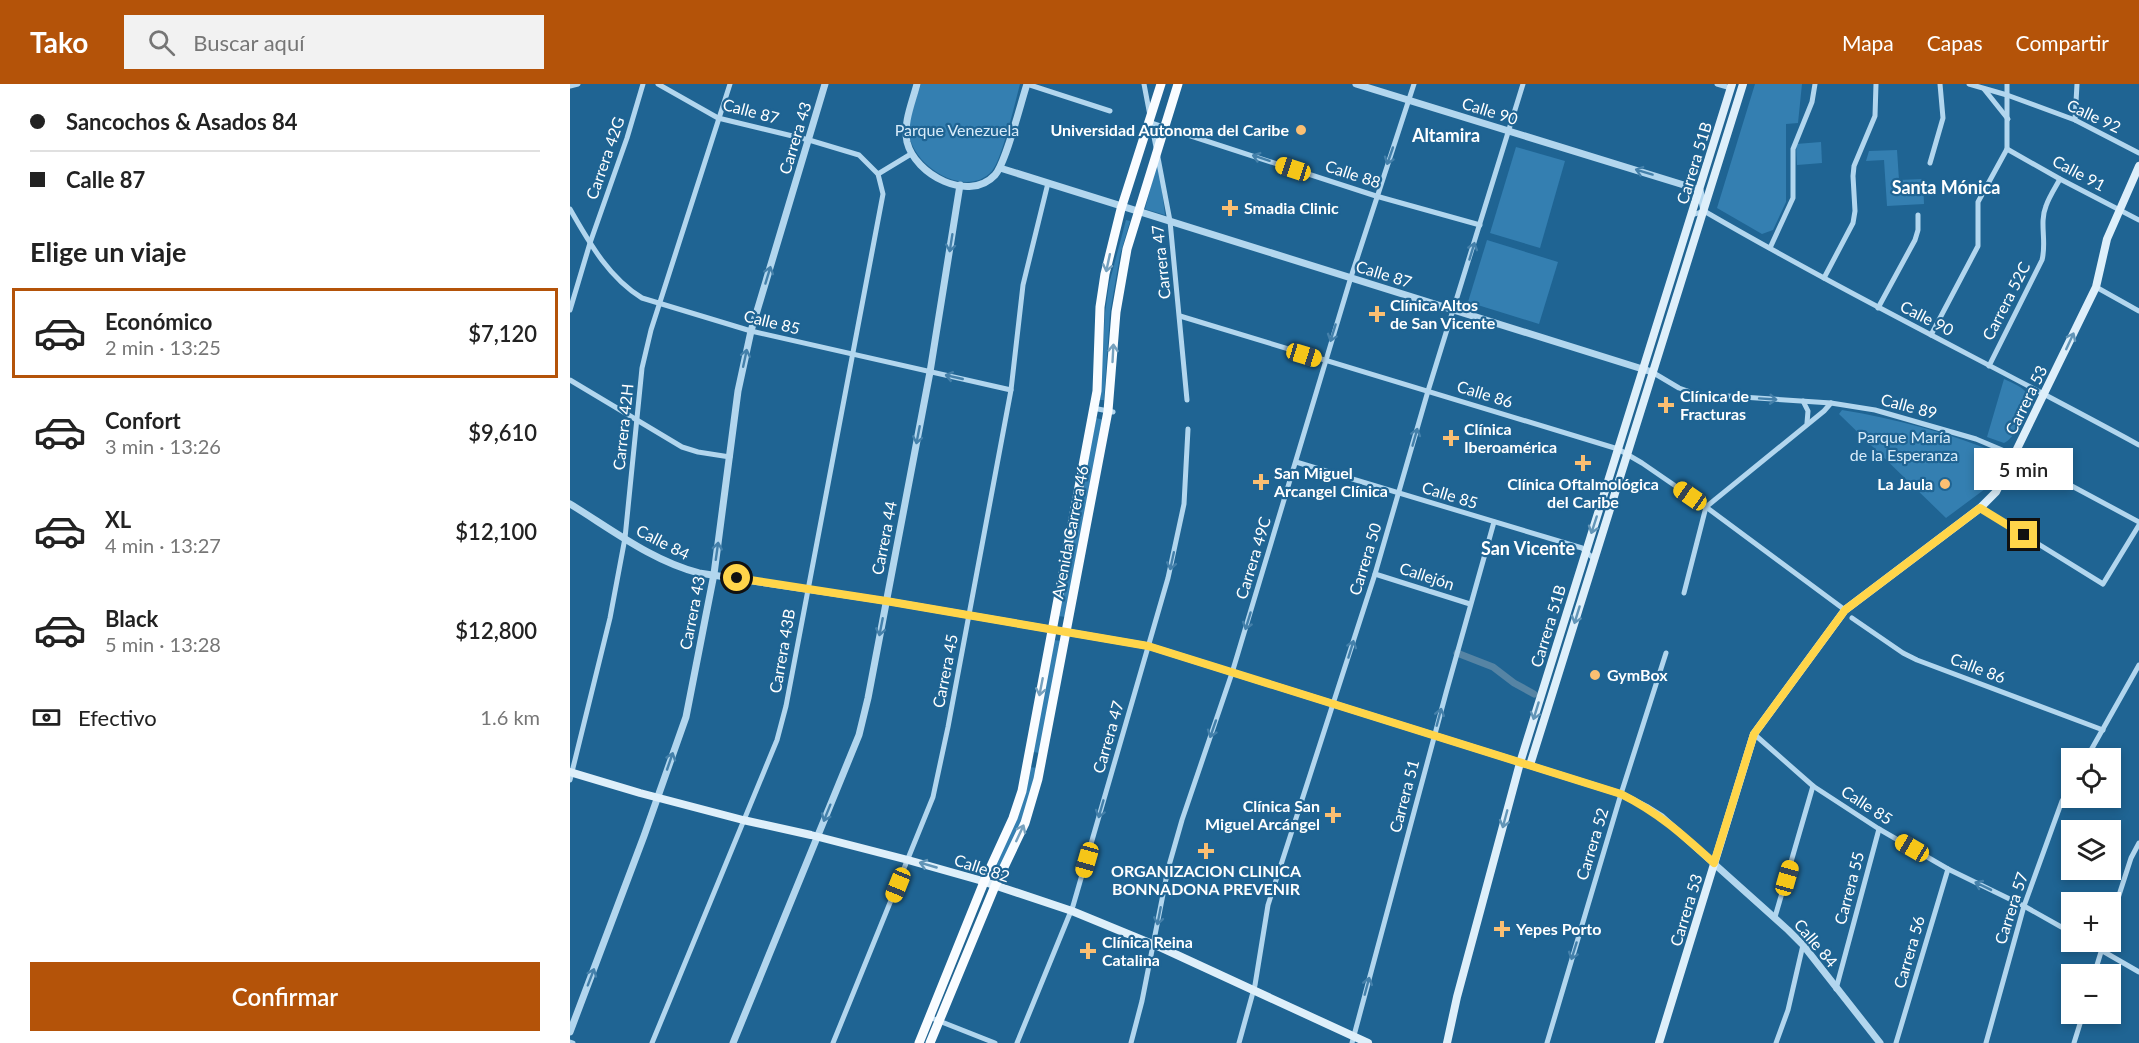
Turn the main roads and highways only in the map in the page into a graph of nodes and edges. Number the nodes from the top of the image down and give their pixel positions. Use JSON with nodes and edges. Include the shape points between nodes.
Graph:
{"nodes":[{"id":1,"x":1161,"y":84,"type":"edge"},
{"id":2,"x":1178,"y":84,"type":"edge"},
{"id":3,"x":1743,"y":84,"type":"edge"},
{"id":4,"x":1732,"y":86,"type":"edge"},
{"id":5,"x":2139,"y":166,"type":"edge"},
{"id":6,"x":1028,"y":756,"type":"junction"},
{"id":7,"x":1043,"y":760,"type":"junction"},
{"id":8,"x":1530,"y":765,"type":"road end"},
{"id":9,"x":571,"y":775,"type":"edge"},
{"id":10,"x":984,"y":882,"type":"junction"},
{"id":11,"x":995,"y":886,"type":"junction"},
{"id":12,"x":1352,"y":1040,"type":"edge"},
{"id":13,"x":919,"y":1043,"type":"edge"},
{"id":14,"x":930,"y":1043,"type":"edge"},
{"id":15,"x":1368,"y":1043,"type":"edge"},
{"id":16,"x":1447,"y":1043,"type":"edge"},
{"id":17,"x":1659,"y":1043,"type":"edge"}],
"edges":[{"from":1,"to":6,"type":"main road","name":"Avenida Carrera 46","one_way":true,"via":[[1112,241],[1102,296],[1093,408]]},
{"from":7,"to":2,"type":"main road","name":"Avenida Carrera 46","one_way":true,"via":[[1110,412],[1116,312],[1127,249]]},
{"from":3,"to":8,"type":"main road","name":"Carrera 51B","one_way":true},
{"from":4,"to":16,"type":"main road","name":"Carrera 51B","one_way":true,"via":[[1520,763]]},
{"from":17,"to":5,"type":"main road","name":"Carrera 53","one_way":true,"via":[[1754,734],[1845,610],[1996,492],[2096,287],[2107,239]]},
{"from":6,"to":7,"type":"main road"},
{"from":6,"to":10,"type":"main road","name":"Avenida Carrera 46","via":[[1018,802]]},
{"from":11,"to":7,"type":"main road","name":"Avenida Carrera 46","one_way":true,"via":[[1025,823]]},
{"from":10,"to":9,"type":"main road","name":"Calle 82","one_way":true},
{"from":10,"to":11,"type":"main road","name":"Calle 82"},
{"from":10,"to":13,"type":"main road","name":"Avenida Carrera 46"},
{"from":11,"to":12,"type":"main road","name":"Calle 82","via":[[1154,944]]},
{"from":11,"to":14,"type":"main road","name":"Avenida Carrera 46"},
{"from":12,"to":15,"type":"main road","name":"Calle 82"}]}
